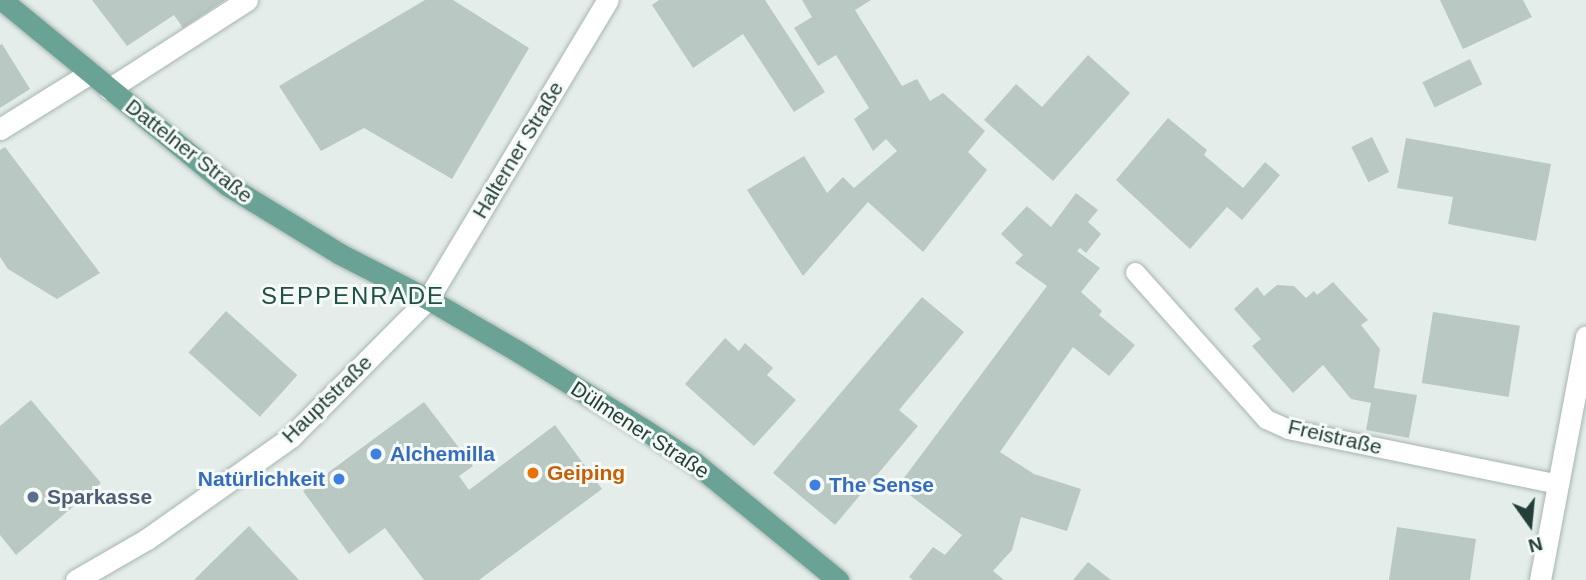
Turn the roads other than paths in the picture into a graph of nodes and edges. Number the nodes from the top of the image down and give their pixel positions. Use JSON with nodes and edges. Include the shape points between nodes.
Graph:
{"nodes":[{"id":1,"x":2,"y":0,"type":"edge"},
{"id":2,"x":247,"y":0,"type":"edge"},
{"id":3,"x":608,"y":0,"type":"edge"},
{"id":4,"x":90,"y":74,"type":"junction"},
{"id":5,"x":109,"y":89,"type":"junction"},
{"id":6,"x":0,"y":129,"type":"edge"},
{"id":7,"x":1135,"y":272,"type":"dead end"},
{"id":8,"x":428,"y":299,"type":"junction"},
{"id":9,"x":1586,"y":336,"type":"edge"},
{"id":10,"x":1558,"y":485,"type":"junction"},
{"id":11,"x":76,"y":580,"type":"edge"},
{"id":12,"x":838,"y":580,"type":"edge"},
{"id":13,"x":1539,"y":580,"type":"edge"}],
"edges":[{"from":1,"to":4,"type":"main road","name":"Dattelner Straße"},
{"from":2,"to":5,"type":"street"},
{"from":3,"to":8,"type":"street","name":"Halterner Straße"},
{"from":4,"to":5,"type":"main road","name":"Dattelner Straße"},
{"from":4,"to":6,"type":"street"},
{"from":5,"to":8,"type":"main road","name":"Dattelner Straße","via":[[227,185],[340,254]]},
{"from":7,"to":10,"type":"lane","name":"Freistraße","via":[[1266,419],[1288,429]]},
{"from":8,"to":11,"type":"street","name":"Hauptstraße","via":[[291,437],[147,540]]},
{"from":8,"to":12,"type":"main road","name":"Dülmener Straße","via":[[695,463]]},
{"from":9,"to":10,"type":"street"},
{"from":10,"to":13,"type":"street"}]}
